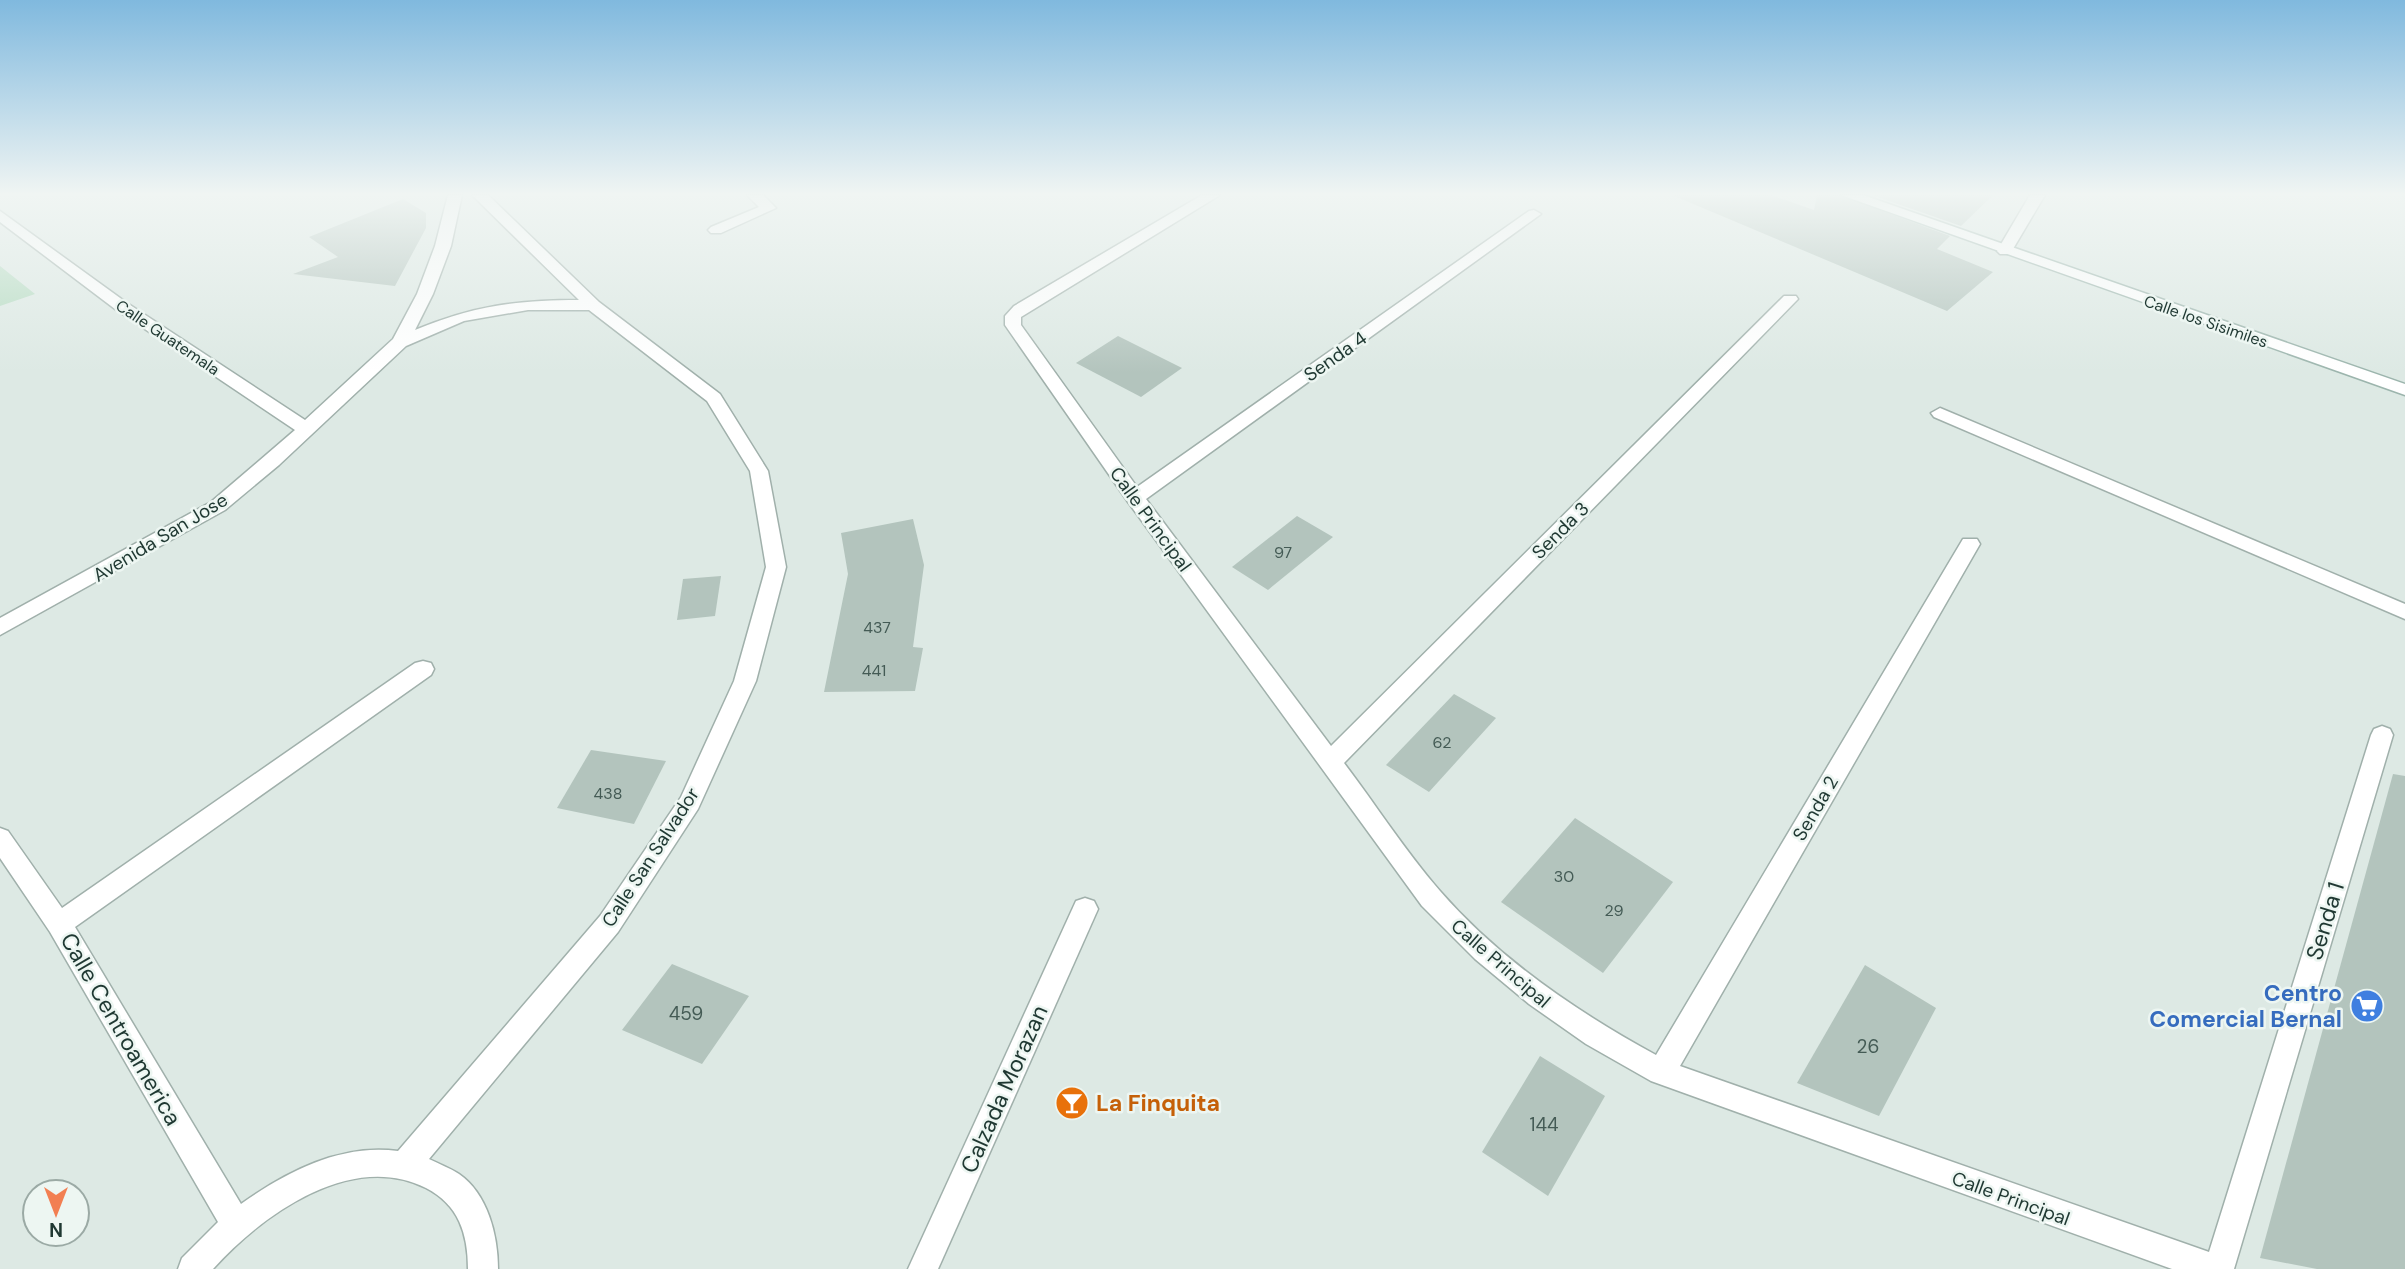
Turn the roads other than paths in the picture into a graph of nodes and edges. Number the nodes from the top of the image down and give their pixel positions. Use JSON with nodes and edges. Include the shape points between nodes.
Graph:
{"nodes":[{"id":1,"x":52,"y":254,"type":"edge"},
{"id":2,"x":440,"y":254,"type":"edge"},
{"id":3,"x":540,"y":254,"type":"edge"},
{"id":4,"x":1113,"y":254,"type":"edge"},
{"id":5,"x":1477,"y":254,"type":"edge"},
{"id":6,"x":2014,"y":254,"type":"edge"},
{"id":7,"x":1790,"y":299,"type":"dead end"},
{"id":8,"x":593,"y":305,"type":"junction"},
{"id":9,"x":400,"y":342,"type":"junction"},
{"id":10,"x":2405,"y":390,"type":"edge"},
{"id":11,"x":1940,"y":413,"type":"dead end"},
{"id":12,"x":306,"y":429,"type":"junction"},
{"id":13,"x":1135,"y":498,"type":"junction"},
{"id":14,"x":1970,"y":544,"type":"dead end"},
{"id":15,"x":2405,"y":612,"type":"edge"},
{"id":16,"x":0,"y":627,"type":"edge"},
{"id":17,"x":423,"y":669,"type":"dead end"},
{"id":18,"x":2382,"y":735,"type":"dead end"},
{"id":19,"x":1330,"y":762,"type":"junction"},
{"id":20,"x":0,"y":838,"type":"edge"},
{"id":21,"x":1085,"y":909,"type":"dead end"},
{"id":22,"x":59,"y":924,"type":"junction"},
{"id":23,"x":1661,"y":1072,"type":"junction"},
{"id":24,"x":406,"y":1164,"type":"junction"},
{"id":25,"x":236,"y":1224,"type":"junction"},
{"id":26,"x":193,"y":1269,"type":"edge"},
{"id":27,"x":483,"y":1269,"type":"edge"},
{"id":28,"x":923,"y":1269,"type":"edge"},
{"id":29,"x":2217,"y":1269,"type":"edge"}],
"edges":[{"from":1,"to":12,"type":"street","name":"Calle Guatemala","via":[[121,306]]},
{"from":2,"to":9,"type":"street","name":"Avenida San Jose"},
{"from":3,"to":8,"type":"street","name":"Calle San Salvador"},
{"from":4,"to":13,"type":"street","name":"Calle Principal","via":[[1020,309],[1013,316],[1013,325]]},
{"from":5,"to":13,"type":"street","name":"Senda 4"},
{"from":6,"to":10,"type":"street","name":"Calle los Sisimiles"},
{"from":7,"to":19,"type":"street","name":"Senda 3"},
{"from":8,"to":9,"type":"street","name":"Avenida San Jose","via":[[528,305],[460,317]]},
{"from":8,"to":24,"type":"street","name":"Calle San Salvador","via":[[714,398],[759,471],[776,567],[745,681],[690,802],[609,924]]},
{"from":9,"to":12,"type":"street","name":"Avenida San Jose"},
{"from":11,"to":15,"type":"street"},
{"from":12,"to":16,"type":"street","name":"Avenida San Jose","via":[[218,506]]},
{"from":13,"to":19,"type":"street","name":"Calle Principal"},
{"from":14,"to":23,"type":"street","name":"Senda 2"},
{"from":17,"to":22,"type":"street"},
{"from":18,"to":29,"type":"street","name":"Senda 1"},
{"from":19,"to":23,"type":"street","name":"Calle Principal","via":[[1431,898],[1471,941],[1555,1010]]},
{"from":20,"to":22,"type":"street","name":"Calle Centroamerica"},
{"from":21,"to":28,"type":"street","name":"Calzada Morazan"},
{"from":22,"to":25,"type":"street","name":"Calle Centroamerica"},
{"from":23,"to":29,"type":"street","name":"Calle Principal"},
{"from":24,"to":25,"type":"street","via":[[340,1168],[270,1199]]},
{"from":24,"to":27,"type":"street","via":[[435,1174],[458,1191],[474,1216],[484,1246]]},
{"from":25,"to":26,"type":"street"}]}
